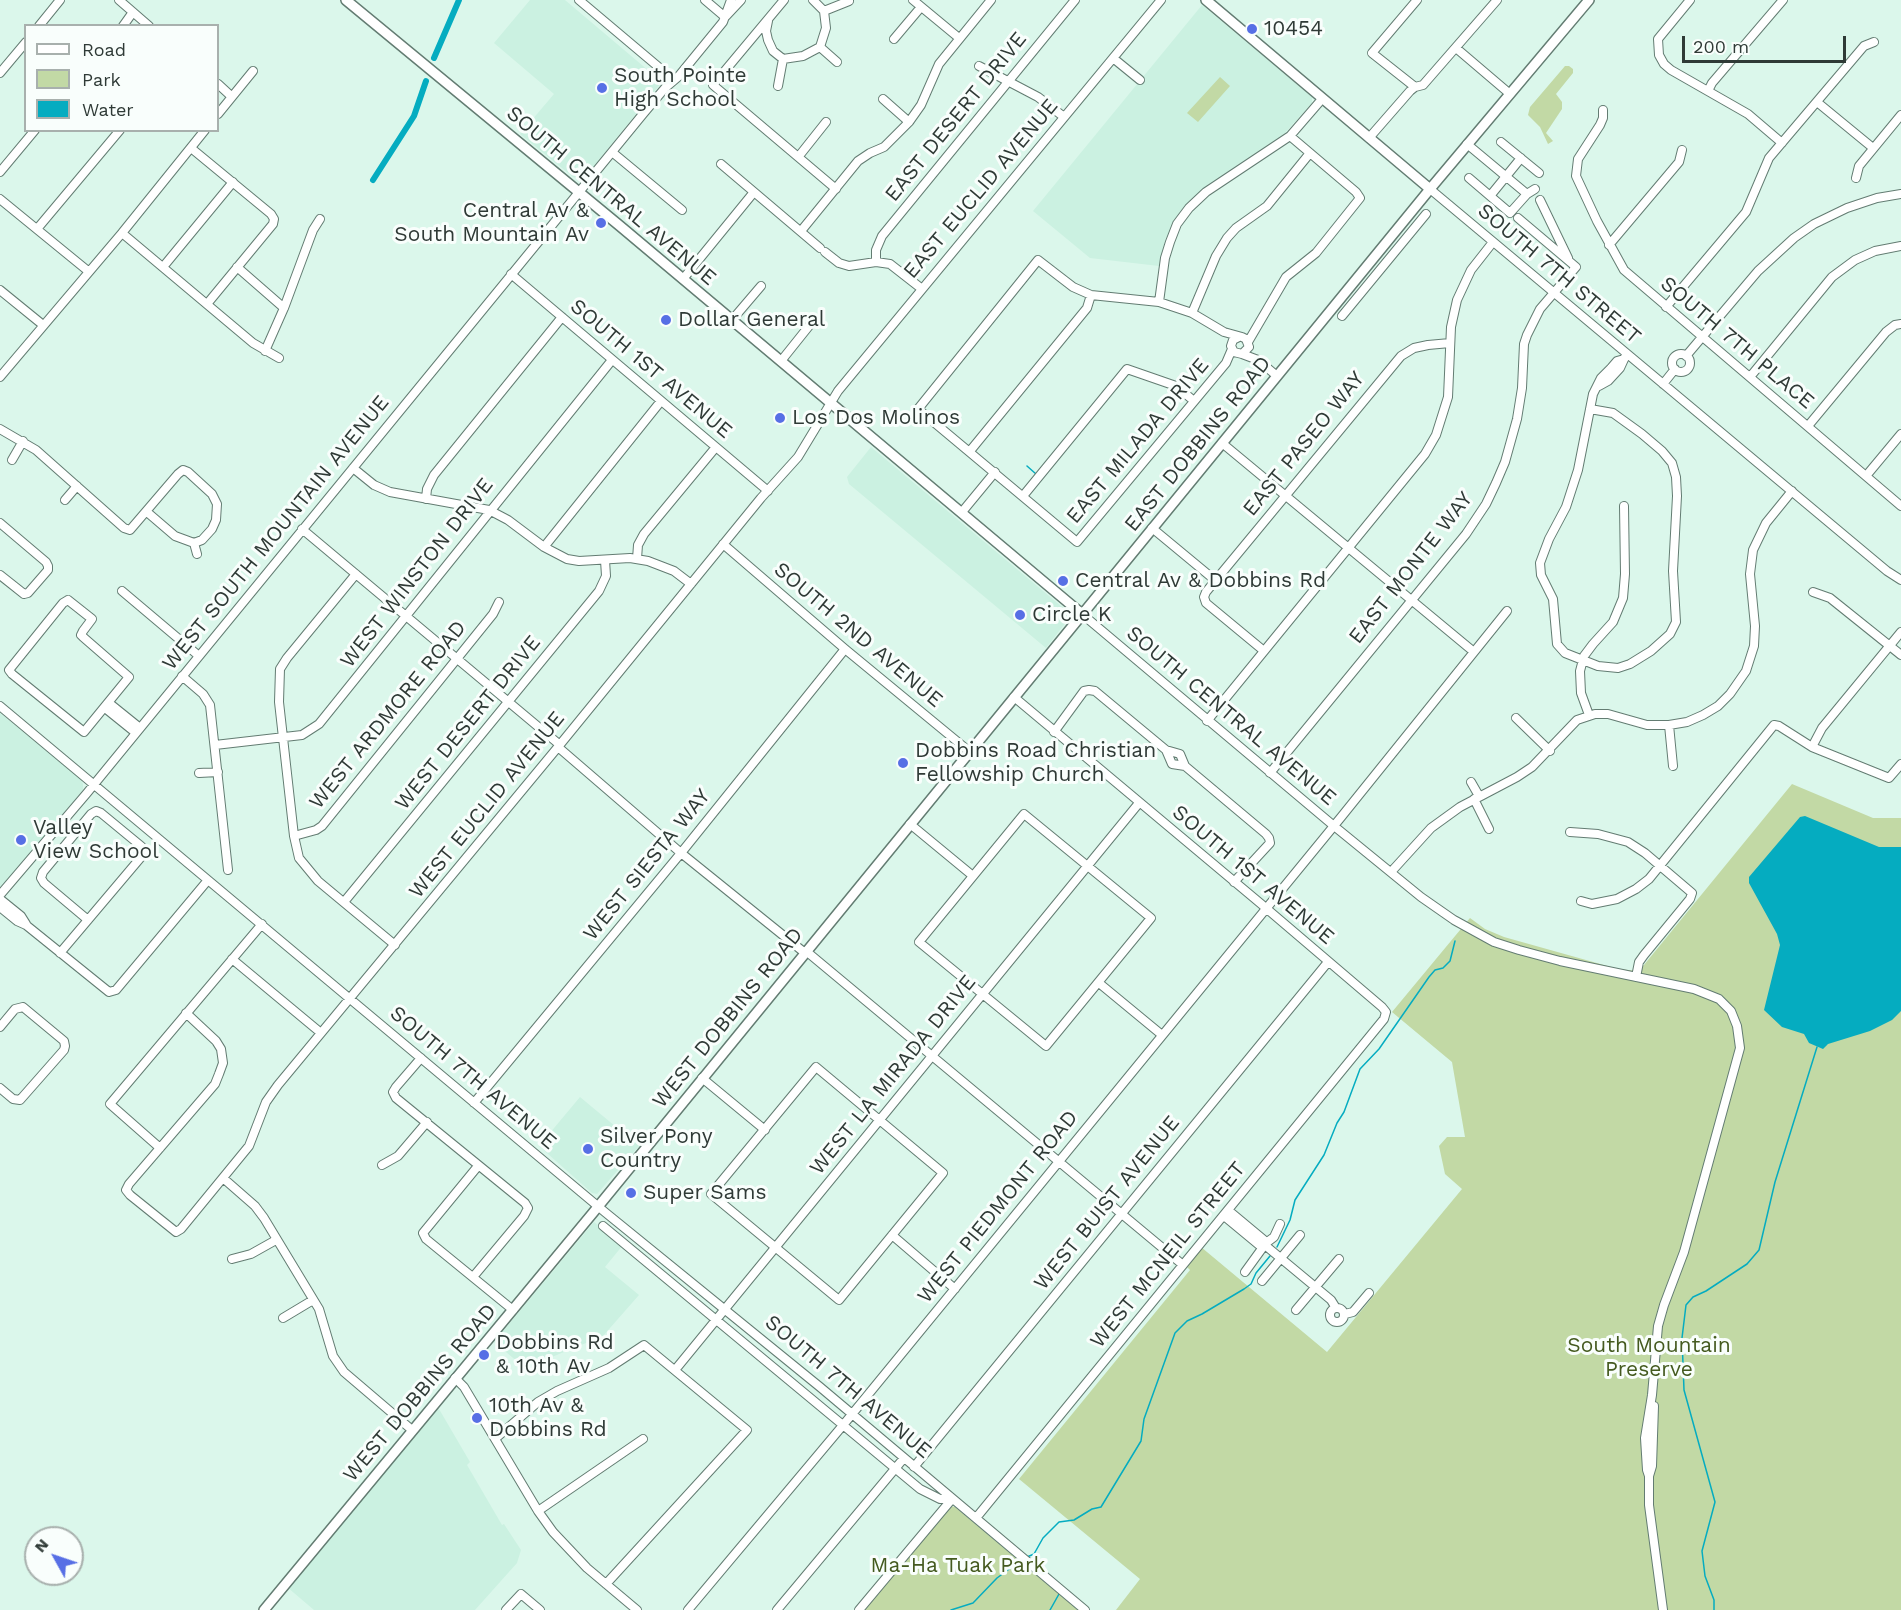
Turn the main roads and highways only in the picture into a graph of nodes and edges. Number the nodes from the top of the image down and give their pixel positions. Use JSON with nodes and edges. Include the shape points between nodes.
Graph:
{"nodes":[{"id":1,"x":346,"y":0,"type":"edge"},
{"id":2,"x":1206,"y":0,"type":"edge"},
{"id":3,"x":1586,"y":4,"type":"edge"},
{"id":4,"x":1430,"y":189,"type":"junction"},
{"id":5,"x":1082,"y":614,"type":"junction"},
{"id":6,"x":264,"y":1610,"type":"edge"}],
"edges":[{"from":1,"to":5,"type":"main road","name":"SOUTH CENTRAL AVENUE"},
{"from":2,"to":4,"type":"main road","name":"SOUTH 7TH STREET"},
{"from":3,"to":4,"type":"main road","name":"EAST DOBBINS ROAD"},
{"from":4,"to":5,"type":"main road","name":"EAST DOBBINS ROAD"},
{"from":5,"to":6,"type":"main road","name":"WEST DOBBINS ROAD"}]}
